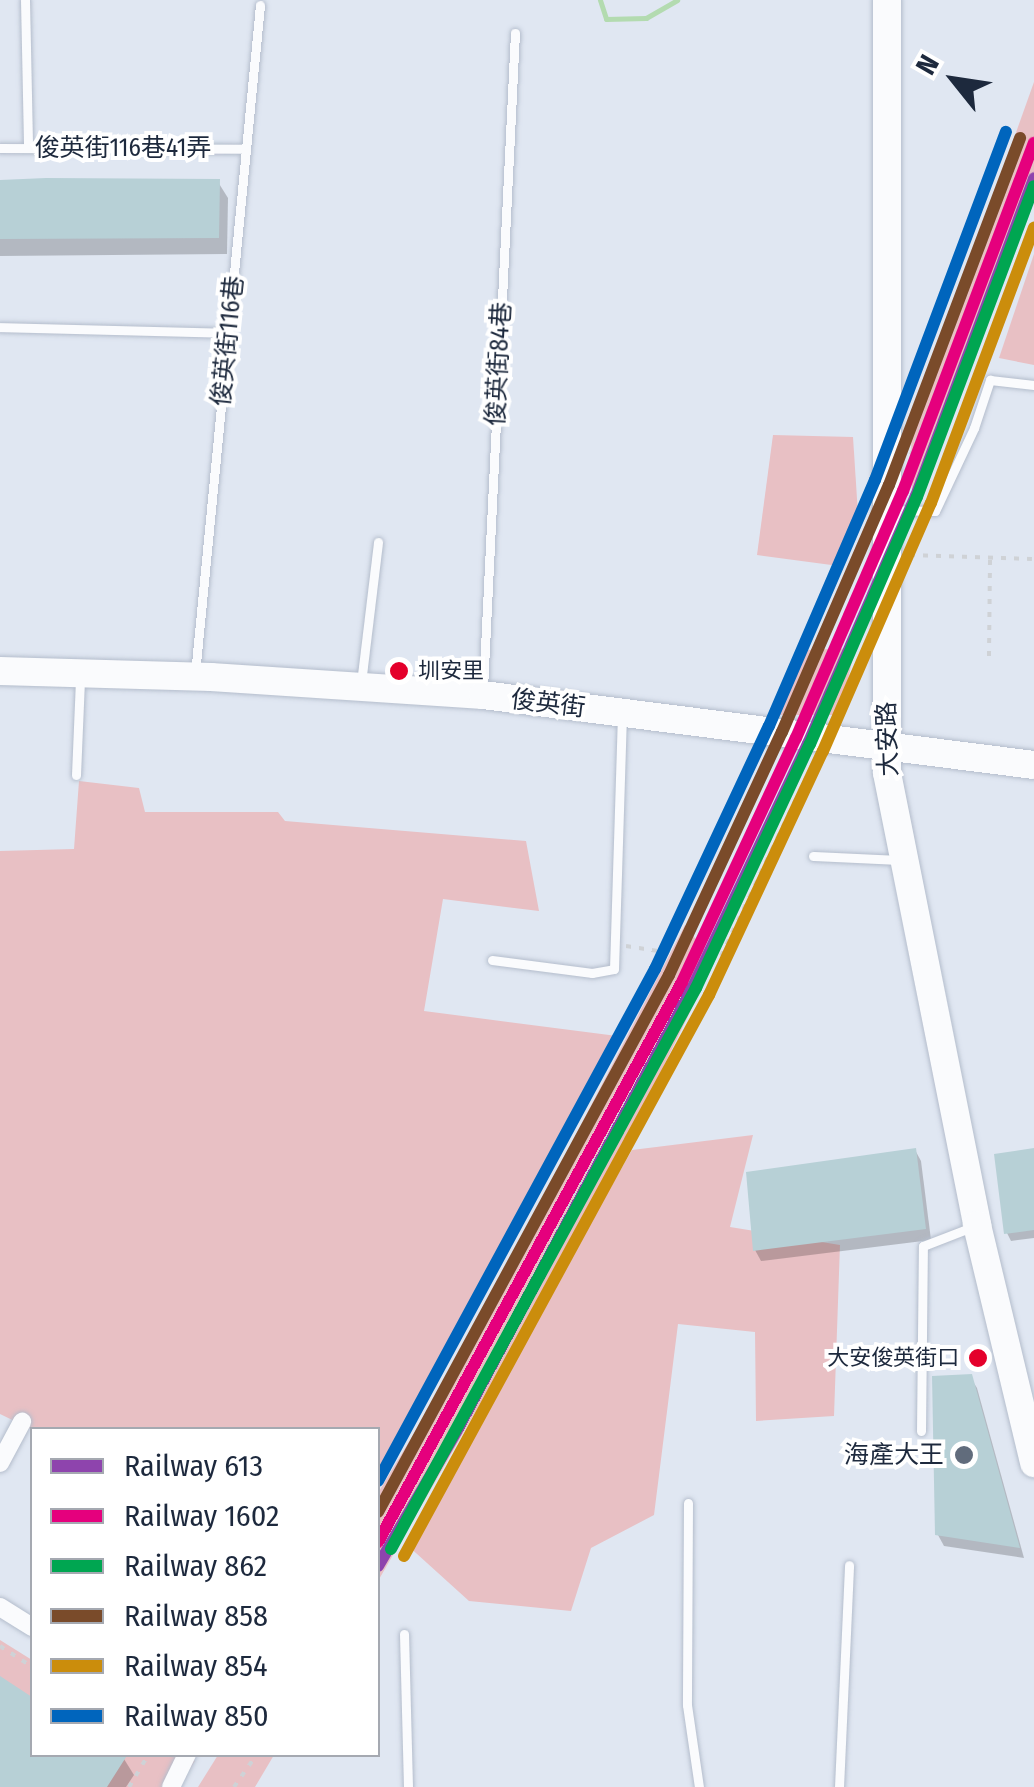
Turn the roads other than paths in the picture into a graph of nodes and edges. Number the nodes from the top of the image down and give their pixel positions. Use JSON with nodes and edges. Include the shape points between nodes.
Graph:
{"nodes":[{"id":1,"x":25,"y":0,"type":"edge"},
{"id":2,"x":887,"y":0,"type":"edge"},
{"id":3,"x":260,"y":4,"type":"dead end"},
{"id":4,"x":515,"y":33,"type":"dead end"},
{"id":5,"x":0,"y":148,"type":"edge"},
{"id":6,"x":28,"y":148,"type":"junction"},
{"id":7,"x":246,"y":149,"type":"junction"},
{"id":8,"x":0,"y":327,"type":"edge"},
{"id":9,"x":229,"y":333,"type":"junction"},
{"id":10,"x":1034,"y":385,"type":"edge"},
{"id":11,"x":884,"y":511,"type":"junction"},
{"id":12,"x":378,"y":542,"type":"dead end"},
{"id":13,"x":0,"y":670,"type":"edge"},
{"id":14,"x":80,"y":673,"type":"junction"},
{"id":15,"x":195,"y":676,"type":"junction"},
{"id":16,"x":360,"y":686,"type":"junction"},
{"id":17,"x":483,"y":695,"type":"junction"},
{"id":18,"x":622,"y":713,"type":"junction"},
{"id":19,"x":886,"y":746,"type":"junction"},
{"id":20,"x":1034,"y":765,"type":"edge"},
{"id":21,"x":76,"y":775,"type":"dead end"},
{"id":22,"x":813,"y":856,"type":"dead end"},
{"id":23,"x":903,"y":860,"type":"junction"},
{"id":24,"x":492,"y":960,"type":"dead end"},
{"id":25,"x":977,"y":1225,"type":"junction"},
{"id":26,"x":22,"y":1422,"type":"dead end"},
{"id":27,"x":920,"y":1431,"type":"dead end"},
{"id":28,"x":1034,"y":1463,"type":"edge"},
{"id":29,"x":0,"y":1464,"type":"edge"},
{"id":30,"x":688,"y":1503,"type":"dead end"},
{"id":31,"x":849,"y":1565,"type":"dead end"},
{"id":32,"x":0,"y":1607,"type":"edge"},
{"id":33,"x":30,"y":1627,"type":"edge"},
{"id":34,"x":404,"y":1634,"type":"dead end"},
{"id":35,"x":186,"y":1757,"type":"edge"},
{"id":36,"x":171,"y":1787,"type":"edge"},
{"id":37,"x":408,"y":1787,"type":"edge"},
{"id":38,"x":698,"y":1787,"type":"edge"},
{"id":39,"x":839,"y":1787,"type":"edge"}],
"edges":[{"from":1,"to":6,"type":"lane"},
{"from":2,"to":11,"type":"street","name":"大安路"},
{"from":3,"to":7,"type":"lane","name":"俊英街116巷"},
{"from":4,"to":17,"type":"lane","name":"俊英街84巷"},
{"from":5,"to":6,"type":"lane","name":"俊英街116巷41弄"},
{"from":6,"to":7,"type":"lane","name":"俊英街116巷41弄"},
{"from":7,"to":9,"type":"lane","name":"俊英街116巷"},
{"from":8,"to":9,"type":"lane"},
{"from":9,"to":15,"type":"lane","name":"俊英街116巷"},
{"from":10,"to":11,"type":"lane","via":[[990,380],[935,511]]},
{"from":11,"to":19,"type":"street","name":"大安路"},
{"from":12,"to":16,"type":"lane"},
{"from":13,"to":14,"type":"street","name":"俊英街"},
{"from":14,"to":15,"type":"street","name":"俊英街"},
{"from":14,"to":21,"type":"lane"},
{"from":15,"to":16,"type":"street","name":"俊英街"},
{"from":16,"to":17,"type":"street","name":"俊英街"},
{"from":17,"to":18,"type":"street","name":"俊英街"},
{"from":18,"to":19,"type":"street","name":"俊英街"},
{"from":18,"to":24,"type":"lane","via":[[614,969],[592,973]]},
{"from":19,"to":20,"type":"street","name":"俊英街"},
{"from":19,"to":23,"type":"street","name":"大安路"},
{"from":22,"to":23,"type":"lane"},
{"from":23,"to":25,"type":"street","name":"大安路"},
{"from":25,"to":27,"type":"lane","via":[[923,1246]]},
{"from":25,"to":28,"type":"street","name":"大安路"},
{"from":26,"to":29,"type":"street"},
{"from":30,"to":38,"type":"lane","via":[[687,1705]]},
{"from":31,"to":39,"type":"lane"},
{"from":32,"to":33,"type":"street"},
{"from":34,"to":37,"type":"lane"},
{"from":35,"to":36,"type":"street"}]}
